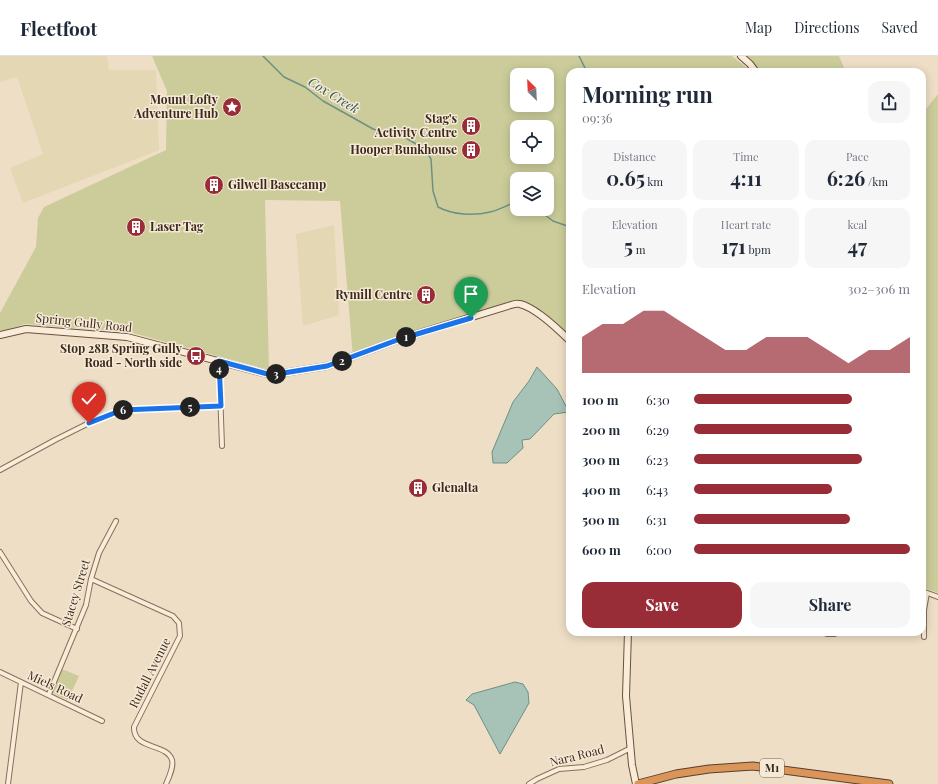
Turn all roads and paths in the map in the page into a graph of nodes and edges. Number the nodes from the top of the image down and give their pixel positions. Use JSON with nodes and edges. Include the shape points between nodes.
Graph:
{"nodes":[{"id":1,"x":741,"y":56,"type":"edge"},
{"id":2,"x":753,"y":68,"type":"edge"},
{"id":3,"x":0,"y":336,"type":"edge"},
{"id":4,"x":566,"y":337,"type":"edge"},
{"id":5,"x":219,"y":361,"type":"junction"},
{"id":6,"x":221,"y":406,"type":"junction"},
{"id":7,"x":222,"y":446,"type":"dead end"},
{"id":8,"x":0,"y":470,"type":"edge"},
{"id":9,"x":116,"y":521,"type":"dead end"},
{"id":10,"x":0,"y":552,"type":"edge"},
{"id":11,"x":91,"y":579,"type":"junction"},
{"id":12,"x":926,"y":593,"type":"edge"},
{"id":13,"x":938,"y":597,"type":"edge"},
{"id":14,"x":76,"y":629,"type":"junction"},
{"id":15,"x":628,"y":636,"type":"edge"},
{"id":16,"x":0,"y":672,"type":"edge"},
{"id":17,"x":20,"y":682,"type":"junction"},
{"id":18,"x":48,"y":694,"type":"junction"},
{"id":19,"x":102,"y":721,"type":"dead end"},
{"id":20,"x":631,"y":748,"type":"junction"},
{"id":21,"x":8,"y":784,"type":"edge"},
{"id":22,"x":166,"y":784,"type":"edge"},
{"id":23,"x":529,"y":784,"type":"edge"},
{"id":24,"x":637,"y":784,"type":"edge"},
{"id":25,"x":889,"y":784,"type":"edge"}],
"edges":[{"from":1,"to":2,"type":"main road"},
{"from":3,"to":5,"type":"main road","name":"Spring Gully Road","via":[[26,329],[127,337]]},
{"from":4,"to":5,"type":"main road","name":"Spring Gully Road","via":[[552,324],[519,304],[400,339],[327,366],[271,375]]},
{"from":5,"to":6,"type":"street"},
{"from":6,"to":7,"type":"street"},
{"from":6,"to":8,"type":"street","via":[[122,410],[89,423]]},
{"from":9,"to":11,"type":"street","name":"Stacey Street","via":[[99,553]]},
{"from":10,"to":14,"type":"street","via":[[31,601],[42,613]]},
{"from":11,"to":14,"type":"street","name":"Stacey Street","via":[[86,605]]},
{"from":11,"to":22,"type":"street","name":"Rudall Avenue","via":[[174,616],[179,622],[180,636],[133,733],[137,739],[168,754],[172,760],[171,773]]},
{"from":12,"to":13,"type":"street"},
{"from":14,"to":18,"type":"street","name":"Stacey Street"},
{"from":15,"to":20,"type":"main road","via":[[626,696]]},
{"from":16,"to":17,"type":"street","name":"Miels Road"},
{"from":17,"to":18,"type":"street","name":"Miels Road"},
{"from":17,"to":21,"type":"street"},
{"from":18,"to":19,"type":"street","name":"Miels Road"},
{"from":20,"to":23,"type":"street","name":"Nara Road","via":[[607,760],[584,767],[558,769]]},
{"from":20,"to":24,"type":"main road"},
{"from":24,"to":25,"type":"highway","number":"M1","via":[[676,774],[753,766]]}]}
